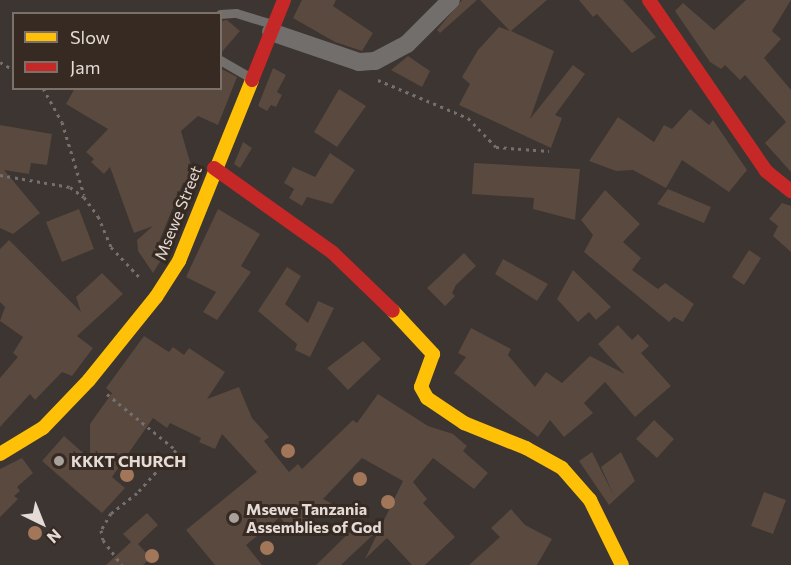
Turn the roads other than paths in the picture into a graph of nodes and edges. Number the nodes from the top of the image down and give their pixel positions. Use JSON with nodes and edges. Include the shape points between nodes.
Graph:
{"nodes":[{"id":1,"x":284,"y":0,"type":"edge"},
{"id":2,"x":452,"y":0,"type":"edge"},
{"id":3,"x":649,"y":0,"type":"edge"},
{"id":4,"x":222,"y":14,"type":"edge"},
{"id":5,"x":272,"y":29,"type":"junction"},
{"id":6,"x":222,"y":61,"type":"edge"},
{"id":7,"x":252,"y":78,"type":"junction"},
{"id":8,"x":214,"y":168,"type":"junction"},
{"id":9,"x":791,"y":191,"type":"edge"},
{"id":10,"x":0,"y":454,"type":"edge"},
{"id":11,"x":622,"y":565,"type":"edge"}],
"edges":[{"from":1,"to":5,"type":"street","name":"Msewe Street"},
{"from":2,"to":5,"type":"street","via":[[401,48],[375,61],[359,63]]},
{"from":3,"to":9,"type":"street","via":[[766,171]]},
{"from":4,"to":5,"type":"lane","via":[[236,13]]},
{"from":5,"to":7,"type":"street","name":"Msewe Street"},
{"from":6,"to":7,"type":"lane"},
{"from":7,"to":8,"type":"street","name":"Msewe Street"},
{"from":8,"to":10,"type":"street","name":"Msewe Street","via":[[179,261],[156,297],[89,380],[43,428]]},
{"from":8,"to":11,"type":"street","via":[[333,253],[426,342],[434,354],[421,387],[427,398],[464,423],[533,451],[562,468],[590,500]]}]}
